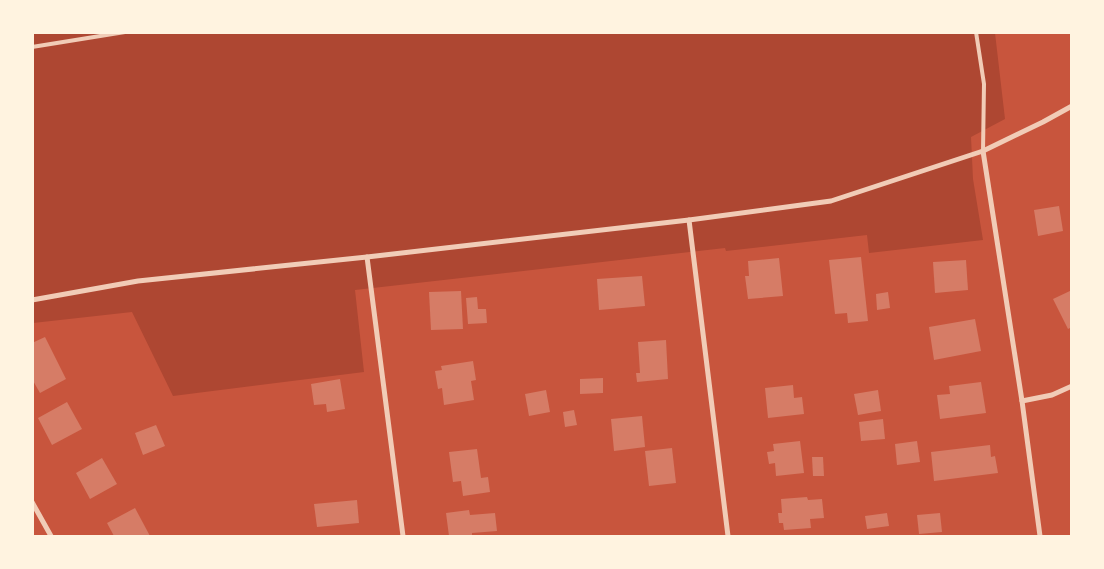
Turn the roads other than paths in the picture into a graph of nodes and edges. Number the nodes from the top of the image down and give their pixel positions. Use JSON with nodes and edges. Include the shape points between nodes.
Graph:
{"nodes":[{"id":1,"x":125,"y":32,"type":"edge"},
{"id":2,"x":976,"y":32,"type":"edge"},
{"id":3,"x":32,"y":47,"type":"edge"},
{"id":4,"x":1072,"y":106,"type":"edge"},
{"id":5,"x":983,"y":151,"type":"junction"},
{"id":6,"x":689,"y":220,"type":"junction"},
{"id":7,"x":367,"y":257,"type":"junction"},
{"id":8,"x":32,"y":300,"type":"edge"},
{"id":9,"x":1072,"y":386,"type":"edge"},
{"id":10,"x":1022,"y":401,"type":"junction"},
{"id":11,"x":32,"y":502,"type":"edge"},
{"id":12,"x":52,"y":536,"type":"edge"},
{"id":13,"x":403,"y":536,"type":"edge"},
{"id":14,"x":728,"y":536,"type":"edge"},
{"id":15,"x":1040,"y":536,"type":"edge"}],
"edges":[{"from":1,"to":3,"type":"lane"},
{"from":2,"to":5,"type":"lane","via":[[984,84]]},
{"from":4,"to":5,"type":"street"},
{"from":5,"to":6,"type":"street","via":[[831,201]]},
{"from":5,"to":10,"type":"street"},
{"from":6,"to":7,"type":"street"},
{"from":6,"to":14,"type":"street"},
{"from":7,"to":8,"type":"street","via":[[138,281]]},
{"from":7,"to":13,"type":"street"},
{"from":9,"to":10,"type":"street","via":[[1052,395]]},
{"from":10,"to":15,"type":"street"},
{"from":11,"to":12,"type":"street"}]}
